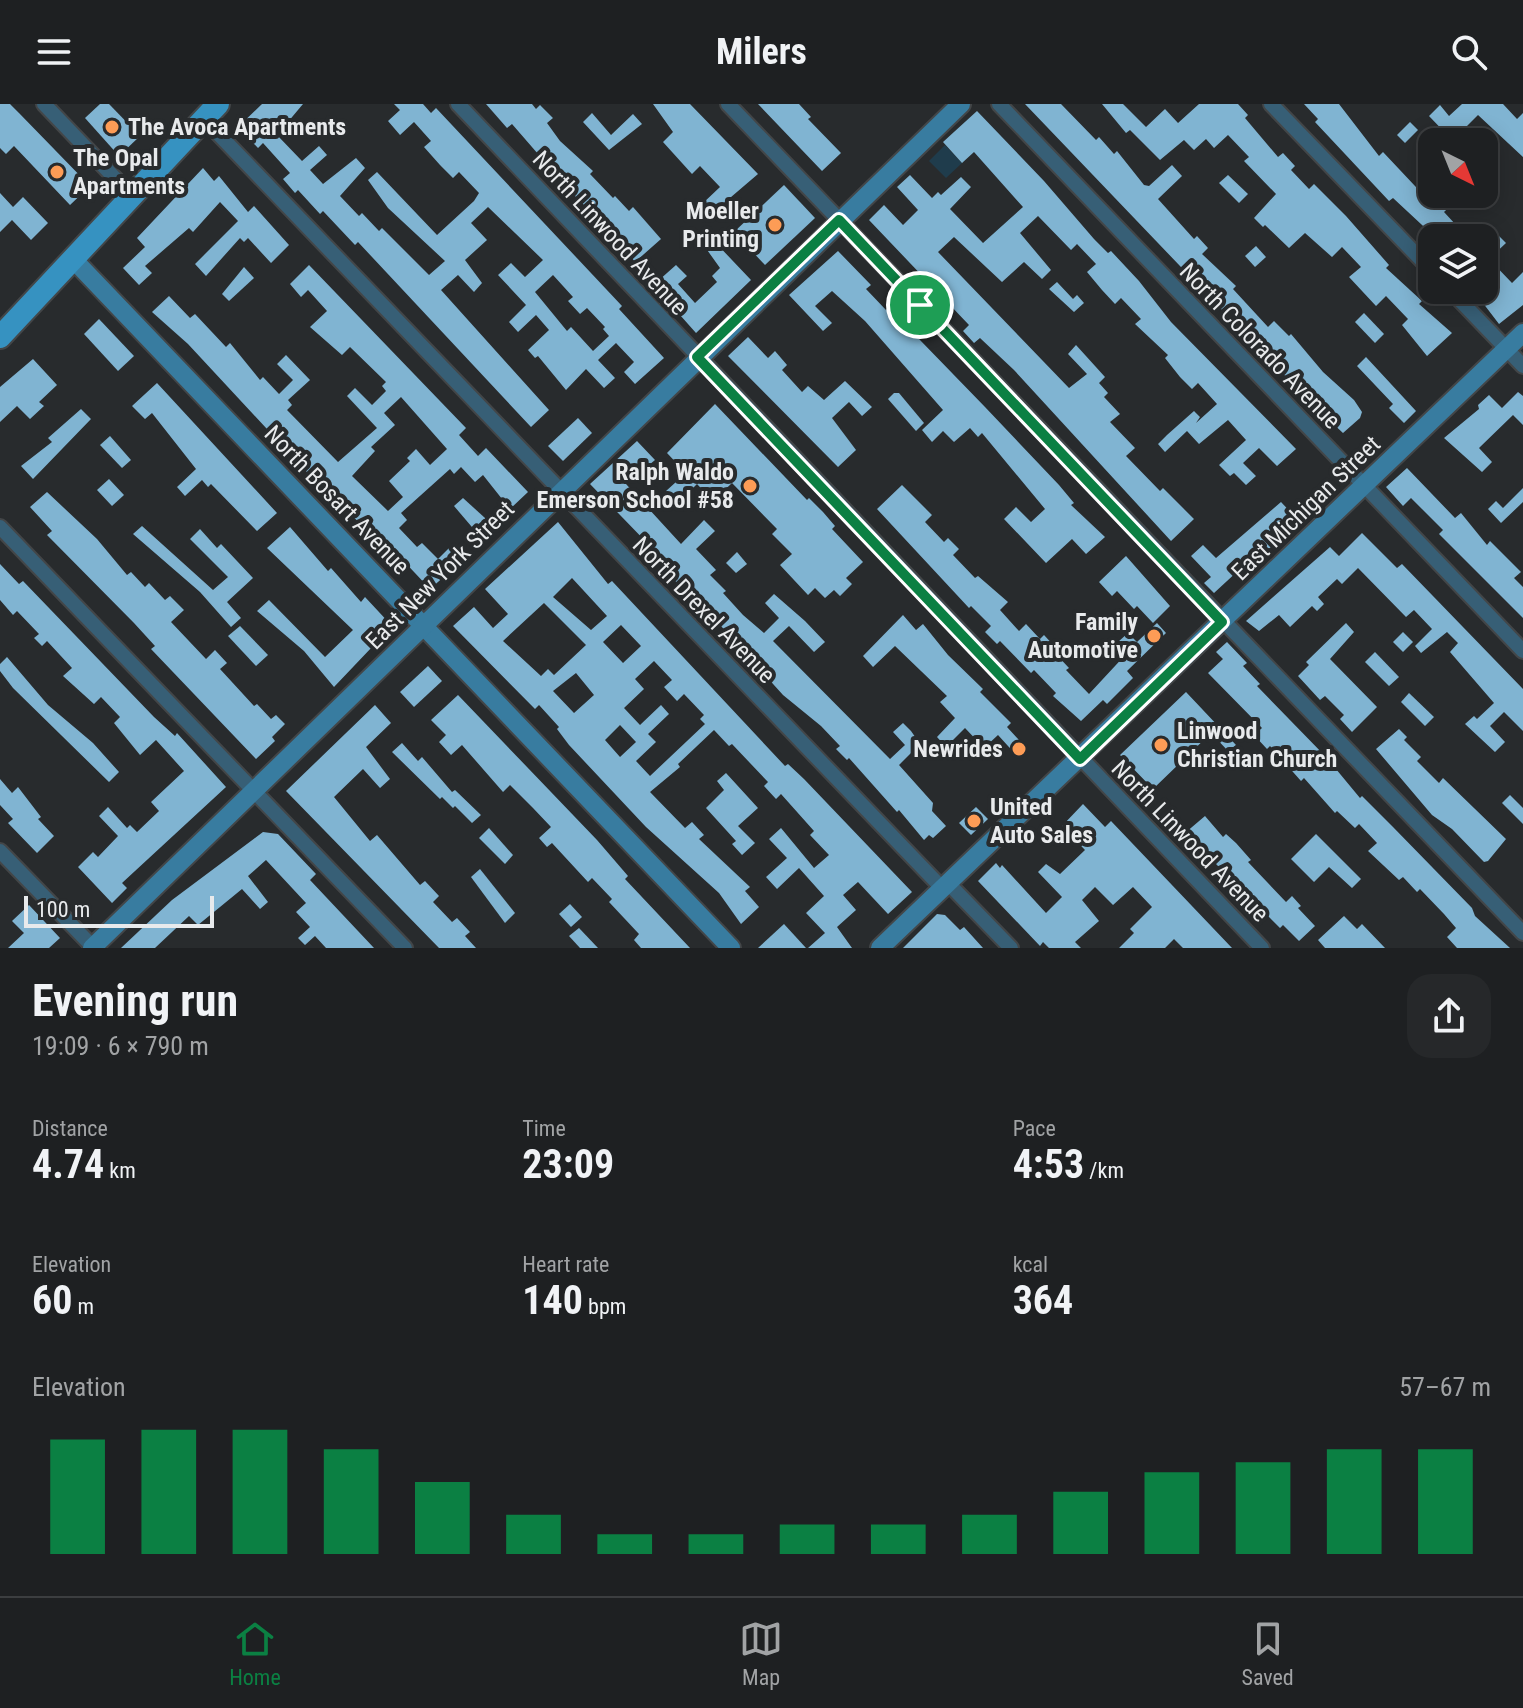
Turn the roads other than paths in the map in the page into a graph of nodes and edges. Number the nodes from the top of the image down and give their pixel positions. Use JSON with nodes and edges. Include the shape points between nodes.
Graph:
{"nodes":[{"id":1,"x":44,"y":104,"type":"edge"},
{"id":2,"x":458,"y":104,"type":"edge"},
{"id":3,"x":728,"y":104,"type":"edge"},
{"id":4,"x":961,"y":104,"type":"edge"},
{"id":5,"x":999,"y":104,"type":"edge"},
{"id":6,"x":1271,"y":104,"type":"edge"},
{"id":7,"x":211,"y":111,"type":"edge"},
{"id":8,"x":132,"y":196,"type":"junction"},
{"id":9,"x":839,"y":220,"type":"junction"},
{"id":10,"x":1418,"y":256,"type":"edge"},
{"id":11,"x":73,"y":259,"type":"junction"},
{"id":12,"x":1464,"y":304,"type":"edge"},
{"id":13,"x":1,"y":333,"type":"edge"},
{"id":14,"x":1523,"y":333,"type":"edge"},
{"id":15,"x":1507,"y":349,"type":"junction"},
{"id":16,"x":697,"y":357,"type":"junction"},
{"id":17,"x":1523,"y":366,"type":"edge"},
{"id":18,"x":1363,"y":486,"type":"junction"},
{"id":19,"x":559,"y":491,"type":"junction"},
{"id":20,"x":0,"y":527,"type":"edge"},
{"id":21,"x":1222,"y":622,"type":"junction"},
{"id":22,"x":423,"y":625,"type":"junction"},
{"id":23,"x":1523,"y":651,"type":"edge"},
{"id":24,"x":1080,"y":759,"type":"junction"},
{"id":25,"x":254,"y":791,"type":"junction"},
{"id":26,"x":0,"y":851,"type":"edge"},
{"id":27,"x":945,"y":885,"type":"junction"},
{"id":28,"x":1523,"y":933,"type":"edge"},
{"id":29,"x":93,"y":948,"type":"edge"},
{"id":30,"x":405,"y":948,"type":"edge"},
{"id":31,"x":731,"y":948,"type":"edge"},
{"id":32,"x":880,"y":948,"type":"edge"},
{"id":33,"x":1011,"y":948,"type":"edge"},
{"id":34,"x":1262,"y":948,"type":"edge"}],
"edges":[{"from":1,"to":8,"type":"street"},
{"from":2,"to":16,"type":"street","name":"North Linwood Avenue"},
{"from":3,"to":9,"type":"street"},
{"from":4,"to":9,"type":"main road","name":"East New York Street"},
{"from":5,"to":18,"type":"street","name":"North Colorado Avenue"},
{"from":6,"to":10,"type":"street"},
{"from":7,"to":8,"type":"main road"},
{"from":7,"to":19,"type":"street","name":"North Drexel Avenue"},
{"from":8,"to":11,"type":"main road"},
{"from":9,"to":16,"type":"main road","name":"East New York Street"},
{"from":9,"to":21,"type":"street"},
{"from":11,"to":13,"type":"main road"},
{"from":11,"to":22,"type":"main road","name":"North Bosart Avenue"},
{"from":12,"to":15,"type":"street"},
{"from":14,"to":15,"type":"main road","name":"East Michigan Street"},
{"from":15,"to":17,"type":"street"},
{"from":15,"to":18,"type":"main road","name":"East Michigan Street"},
{"from":16,"to":19,"type":"main road","name":"East New York Street"},
{"from":16,"to":24,"type":"street","name":"North Linwood Avenue"},
{"from":18,"to":21,"type":"main road","name":"East Michigan Street"},
{"from":18,"to":23,"type":"street","name":"North Colorado Avenue"},
{"from":19,"to":22,"type":"main road","name":"East New York Street"},
{"from":19,"to":27,"type":"street","name":"North Drexel Avenue"},
{"from":20,"to":25,"type":"street"},
{"from":21,"to":24,"type":"main road","name":"East Michigan Street"},
{"from":21,"to":28,"type":"street"},
{"from":22,"to":25,"type":"main road","name":"East New York Street"},
{"from":22,"to":31,"type":"main road","name":"North Bosart Avenue"},
{"from":24,"to":27,"type":"main road","name":"East Michigan Street"},
{"from":24,"to":34,"type":"street","name":"North Linwood Avenue"},
{"from":25,"to":29,"type":"main road","name":"East New York Street"},
{"from":25,"to":30,"type":"street"},
{"from":26,"to":29,"type":"street"},
{"from":27,"to":32,"type":"main road","name":"East Michigan Street"},
{"from":27,"to":33,"type":"street","name":"North Drexel Avenue"}]}
